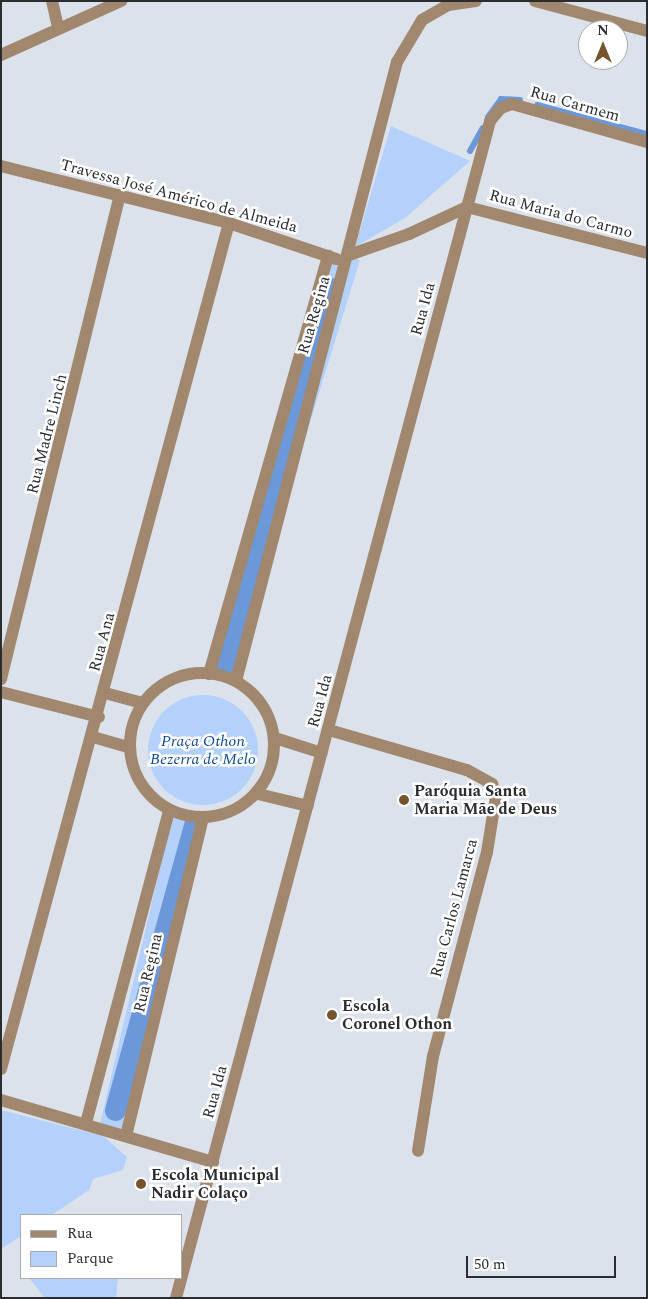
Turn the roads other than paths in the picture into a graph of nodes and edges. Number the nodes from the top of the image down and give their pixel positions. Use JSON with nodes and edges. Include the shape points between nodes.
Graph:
{"nodes":[{"id":1,"x":52,"y":1,"type":"edge"},
{"id":2,"x":121,"y":1,"type":"edge"},
{"id":3,"x":476,"y":1,"type":"edge"},
{"id":4,"x":535,"y":1,"type":"edge"},
{"id":5,"x":58,"y":28,"type":"junction"},
{"id":6,"x":647,"y":31,"type":"edge"},
{"id":7,"x":1,"y":54,"type":"edge"},
{"id":8,"x":495,"y":112,"type":"joint"},
{"id":9,"x":647,"y":142,"type":"edge"},
{"id":10,"x":1,"y":166,"type":"edge"},
{"id":11,"x":120,"y":195,"type":"junction"},
{"id":12,"x":467,"y":206,"type":"junction"},
{"id":13,"x":229,"y":224,"type":"junction"},
{"id":14,"x":647,"y":253,"type":"edge"},
{"id":15,"x":328,"y":256,"type":"junction"},
{"id":16,"x":347,"y":259,"type":"junction"},
{"id":17,"x":209,"y":674,"type":"junction"},
{"id":18,"x":1,"y":679,"type":"edge"},
{"id":19,"x":236,"y":681,"type":"junction"},
{"id":20,"x":1,"y":692,"type":"edge"},
{"id":21,"x":105,"y":693,"type":"junction"},
{"id":22,"x":142,"y":703,"type":"junction"},
{"id":23,"x":99,"y":717,"type":"junction"},
{"id":24,"x":329,"y":730,"type":"junction"},
{"id":25,"x":93,"y":738,"type":"junction"},
{"id":26,"x":275,"y":738,"type":"junction"},
{"id":27,"x":129,"y":747,"type":"junction"},
{"id":28,"x":322,"y":753,"type":"junction"},
{"id":29,"x":258,"y":794,"type":"junction"},
{"id":30,"x":308,"y":806,"type":"junction"},
{"id":31,"x":169,"y":810,"type":"junction"},
{"id":32,"x":203,"y":818,"type":"junction"},
{"id":33,"x":1,"y":1069,"type":"edge"},
{"id":34,"x":1,"y":1100,"type":"edge"},
{"id":35,"x":86,"y":1123,"type":"junction"},
{"id":36,"x":126,"y":1136,"type":"junction"},
{"id":37,"x":418,"y":1152,"type":"dead end"},
{"id":38,"x":213,"y":1162,"type":"junction"},
{"id":39,"x":182,"y":1276,"type":"edge"},
{"id":40,"x":181,"y":1279,"type":"edge"},
{"id":41,"x":176,"y":1298,"type":"edge"}],
"edges":[{"from":1,"to":5,"type":"street"},
{"from":2,"to":5,"type":"street"},
{"from":3,"to":16,"type":"street","name":"Rua Regina","via":[[435,12],[413,30],[404,45],[390,81]]},
{"from":4,"to":6,"type":"street"},
{"from":5,"to":7,"type":"street"},
{"from":8,"to":9,"type":"street","name":"Rua Carmem","via":[[506,105],[524,106]]},
{"from":8,"to":12,"type":"street","name":"Rua Ida"},
{"from":10,"to":11,"type":"street","name":"Travessa José Américo de Almeida"},
{"from":11,"to":13,"type":"street","name":"Travessa José Américo de Almeida"},
{"from":11,"to":18,"type":"street","name":"Rua Madre Linch"},
{"from":12,"to":14,"type":"street","name":"Rua Maria do Carmo"},
{"from":12,"to":16,"type":"street"},
{"from":12,"to":24,"type":"street","name":"Rua Ida"},
{"from":13,"to":15,"type":"street","name":"Travessa José Américo de Almeida"},
{"from":13,"to":21,"type":"street","name":"Rua Ana"},
{"from":15,"to":16,"type":"street","name":"Travessa José Américo de Almeida"},
{"from":15,"to":17,"type":"street","name":"Rua Regina"},
{"from":16,"to":19,"type":"street","name":"Rua Regina"},
{"from":17,"to":19,"type":"street"},
{"from":17,"to":22,"type":"street","via":[[170,682]]},
{"from":19,"to":26,"type":"street","via":[[255,693],[270,715]]},
{"from":20,"to":23,"type":"street"},
{"from":21,"to":22,"type":"street"},
{"from":21,"to":23,"type":"street","name":"Rua Ana"},
{"from":22,"to":27,"type":"street"},
{"from":23,"to":25,"type":"street","name":"Rua Ana"},
{"from":24,"to":28,"type":"street","name":"Rua Ida"},
{"from":24,"to":37,"type":"street","name":"Rua Carlos Lamarca","via":[[467,770],[492,784],[496,796],[487,852],[433,1056]]},
{"from":25,"to":27,"type":"street"},
{"from":25,"to":33,"type":"street","name":"Rua Ana"},
{"from":26,"to":28,"type":"street"},
{"from":26,"to":29,"type":"street"},
{"from":27,"to":31,"type":"street","via":[[141,786]]},
{"from":28,"to":30,"type":"street","name":"Rua Ida"},
{"from":29,"to":30,"type":"street"},
{"from":29,"to":32,"type":"street","via":[[225,814]]},
{"from":30,"to":38,"type":"street","name":"Rua Ida"},
{"from":31,"to":32,"type":"street"},
{"from":31,"to":35,"type":"street","name":"Rua Regina"},
{"from":32,"to":36,"type":"street","name":"Rua Regina"},
{"from":34,"to":35,"type":"street"},
{"from":35,"to":36,"type":"street"},
{"from":36,"to":38,"type":"street"},
{"from":38,"to":39,"type":"street","name":"Rua Ida"},
{"from":40,"to":41,"type":"street","name":"Rua Ida"}]}
